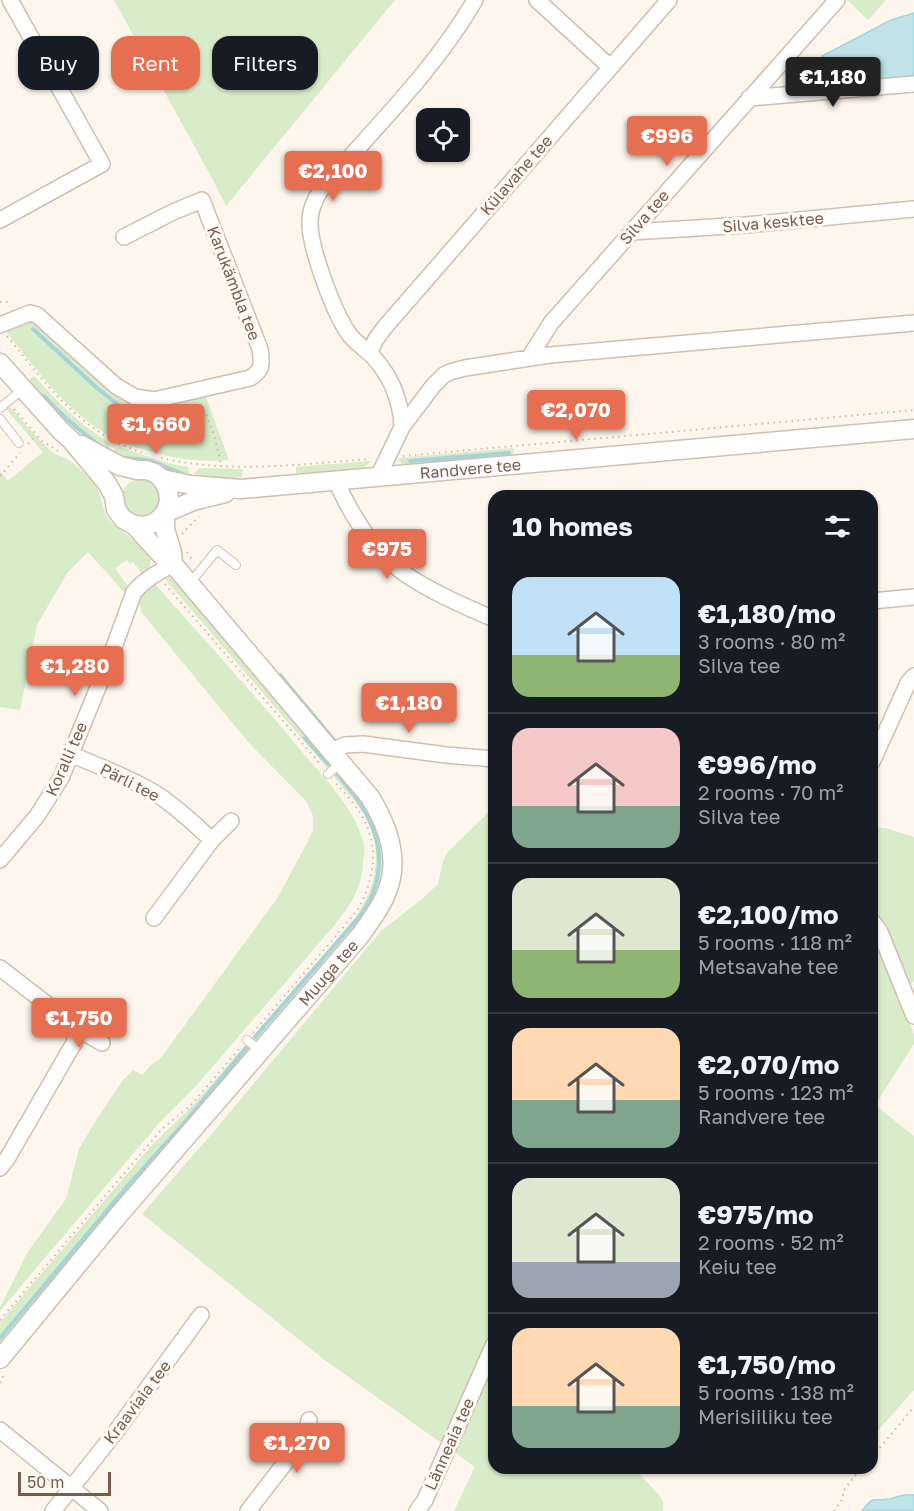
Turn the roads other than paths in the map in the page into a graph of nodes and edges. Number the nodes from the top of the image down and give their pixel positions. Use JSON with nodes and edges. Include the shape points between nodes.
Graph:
{"nodes":[{"id":1,"x":10,"y":0,"type":"edge"},
{"id":2,"x":475,"y":0,"type":"edge"},
{"id":3,"x":537,"y":0,"type":"edge"},
{"id":4,"x":669,"y":0,"type":"edge"},
{"id":5,"x":837,"y":0,"type":"edge"},
{"id":6,"x":610,"y":67,"type":"junction"},
{"id":7,"x":914,"y":84,"type":"edge"},
{"id":8,"x":749,"y":98,"type":"junction"},
{"id":9,"x":914,"y":209,"type":"edge"},
{"id":10,"x":0,"y":220,"type":"edge"},
{"id":11,"x":631,"y":232,"type":"junction"},
{"id":12,"x":124,"y":237,"type":"dead end"},
{"id":13,"x":914,"y":324,"type":"edge"},
{"id":14,"x":3,"y":330,"type":"edge"},
{"id":15,"x":369,"y":353,"type":"junction"},
{"id":16,"x":529,"y":358,"type":"junction"},
{"id":17,"x":0,"y":363,"type":"edge"},
{"id":18,"x":23,"y":389,"type":"junction"},
{"id":19,"x":0,"y":408,"type":"edge"},
{"id":20,"x":0,"y":419,"type":"edge"},
{"id":21,"x":402,"y":427,"type":"junction"},
{"id":22,"x":914,"y":429,"type":"edge"},
{"id":23,"x":71,"y":440,"type":"junction"},
{"id":24,"x":20,"y":448,"type":"road end"},
{"id":25,"x":137,"y":470,"type":"junction"},
{"id":26,"x":378,"y":477,"type":"junction"},
{"id":27,"x":162,"y":479,"type":"junction"},
{"id":28,"x":336,"y":481,"type":"junction"},
{"id":29,"x":241,"y":489,"type":"junction"},
{"id":30,"x":114,"y":496,"type":"junction"},
{"id":31,"x":165,"y":513,"type":"junction"},
{"id":32,"x":134,"y":525,"type":"junction"},
{"id":33,"x":180,"y":558,"type":"junction"},
{"id":34,"x":236,"y":565,"type":"dead end"},
{"id":35,"x":195,"y":578,"type":"junction"},
{"id":36,"x":914,"y":597,"type":"edge"},
{"id":37,"x":878,"y":600,"type":"edge"},
{"id":38,"x":488,"y":616,"type":"edge"},
{"id":39,"x":914,"y":676,"type":"edge"},
{"id":40,"x":878,"y":749,"type":"edge"},
{"id":41,"x":70,"y":754,"type":"junction"},
{"id":42,"x":488,"y":758,"type":"edge"},
{"id":43,"x":334,"y":763,"type":"junction"},
{"id":44,"x":231,"y":821,"type":"dead end"},
{"id":45,"x":212,"y":840,"type":"junction"},
{"id":46,"x":0,"y":860,"type":"edge"},
{"id":47,"x":154,"y":918,"type":"dead end"},
{"id":48,"x":878,"y":929,"type":"edge"},
{"id":49,"x":0,"y":968,"type":"edge"},
{"id":50,"x":914,"y":1016,"type":"edge"},
{"id":51,"x":72,"y":1026,"type":"junction"},
{"id":52,"x":102,"y":1043,"type":"dead end"},
{"id":53,"x":0,"y":1169,"type":"edge"},
{"id":54,"x":201,"y":1316,"type":"dead end"},
{"id":55,"x":488,"y":1357,"type":"edge"},
{"id":56,"x":0,"y":1359,"type":"edge"},
{"id":57,"x":309,"y":1420,"type":"dead end"},
{"id":58,"x":0,"y":1430,"type":"edge"},
{"id":59,"x":70,"y":1487,"type":"junction"},
{"id":60,"x":53,"y":1511,"type":"edge"},
{"id":61,"x":100,"y":1511,"type":"edge"},
{"id":62,"x":248,"y":1511,"type":"edge"},
{"id":63,"x":417,"y":1511,"type":"edge"}],
"edges":[{"from":1,"to":10,"type":"street","via":[[102,164]]},
{"from":2,"to":15,"type":"street","via":[[428,68],[313,203],[310,231],[322,276],[345,329]]},
{"from":3,"to":6,"type":"street"},
{"from":4,"to":6,"type":"street","name":"Külavahe tee"},
{"from":5,"to":8,"type":"street","name":"Silva tee"},
{"from":6,"to":15,"type":"street","name":"Külavahe tee","via":[[385,327]]},
{"from":7,"to":8,"type":"street"},
{"from":8,"to":11,"type":"street","name":"Silva tee"},
{"from":9,"to":11,"type":"street","name":"Silva kesktee"},
{"from":11,"to":16,"type":"street","name":"Silva tee","via":[[551,323]]},
{"from":12,"to":14,"type":"street","name":"Karukämbla tee","via":[[202,200],[260,349],[262,360],[257,374],[154,400],[135,397],[116,387],[37,315],[30,313]]},
{"from":13,"to":16,"type":"street"},
{"from":15,"to":21,"type":"street","via":[[394,388]]},
{"from":16,"to":21,"type":"street","via":[[444,375]]},
{"from":17,"to":18,"type":"street","name":"Randvere tee"},
{"from":18,"to":19,"type":"lane"},
{"from":18,"to":23,"type":"street","name":"Randvere tee"},
{"from":20,"to":24,"type":"lane"},
{"from":21,"to":26,"type":"street"},
{"from":22,"to":26,"type":"street","name":"Randvere tee"},
{"from":23,"to":25,"type":"street","name":"Randvere tee","via":[[106,460]]},
{"from":23,"to":30,"type":"street","name":"Randvere tee"},
{"from":25,"to":27,"type":"street","name":"Randvere tee","via":[[155,473]]},
{"from":25,"to":30,"type":"street","via":[[117,484]]},
{"from":26,"to":28,"type":"street","name":"Randvere tee"},
{"from":27,"to":29,"type":"street","name":"Randvere tee"},
{"from":27,"to":31,"type":"street","via":[[168,490]]},
{"from":28,"to":29,"type":"street","name":"Randvere tee"},
{"from":28,"to":38,"type":"street","via":[[371,541],[398,568]]},
{"from":29,"to":31,"type":"street","name":"Randvere tee","via":[[193,501]]},
{"from":30,"to":32,"type":"street","name":"Randvere tee","via":[[123,519]]},
{"from":31,"to":32,"type":"street","name":"Randvere tee","via":[[156,522]]},
{"from":31,"to":33,"type":"street","name":"Muuga tee","via":[[172,552]]},
{"from":32,"to":33,"type":"street","name":"Muuga tee","via":[[164,558]]},
{"from":33,"to":35,"type":"street","name":"Muuga tee"},
{"from":33,"to":41,"type":"street","name":"Koralli tee","via":[[134,592]]},
{"from":34,"to":35,"type":"lane","via":[[217,550]]},
{"from":35,"to":43,"type":"street","name":"Muuga tee"},
{"from":36,"to":37,"type":"street"},
{"from":39,"to":40,"type":"street"},
{"from":41,"to":45,"type":"street","name":"Pärli tee","via":[[154,793]]},
{"from":41,"to":46,"type":"street","name":"Koralli tee","via":[[53,792]]},
{"from":42,"to":43,"type":"street","via":[[363,744],[345,745]]},
{"from":43,"to":56,"type":"street","name":"Muuga tee","via":[[370,797],[391,844],[392,874],[379,908],[359,937],[254,1046]]},
{"from":44,"to":45,"type":"street"},
{"from":45,"to":47,"type":"street"},
{"from":48,"to":50,"type":"street"},
{"from":49,"to":51,"type":"street"},
{"from":51,"to":52,"type":"street"},
{"from":51,"to":53,"type":"street","via":[[74,1043]]},
{"from":54,"to":59,"type":"street","name":"Kraaviaia tee"},
{"from":55,"to":63,"type":"street","name":"Länneaia tee"},
{"from":57,"to":62,"type":"street","via":[[302,1441]]},
{"from":58,"to":59,"type":"street"},
{"from":59,"to":60,"type":"street","name":"Kraaviaia tee"},
{"from":59,"to":61,"type":"street"}]}
